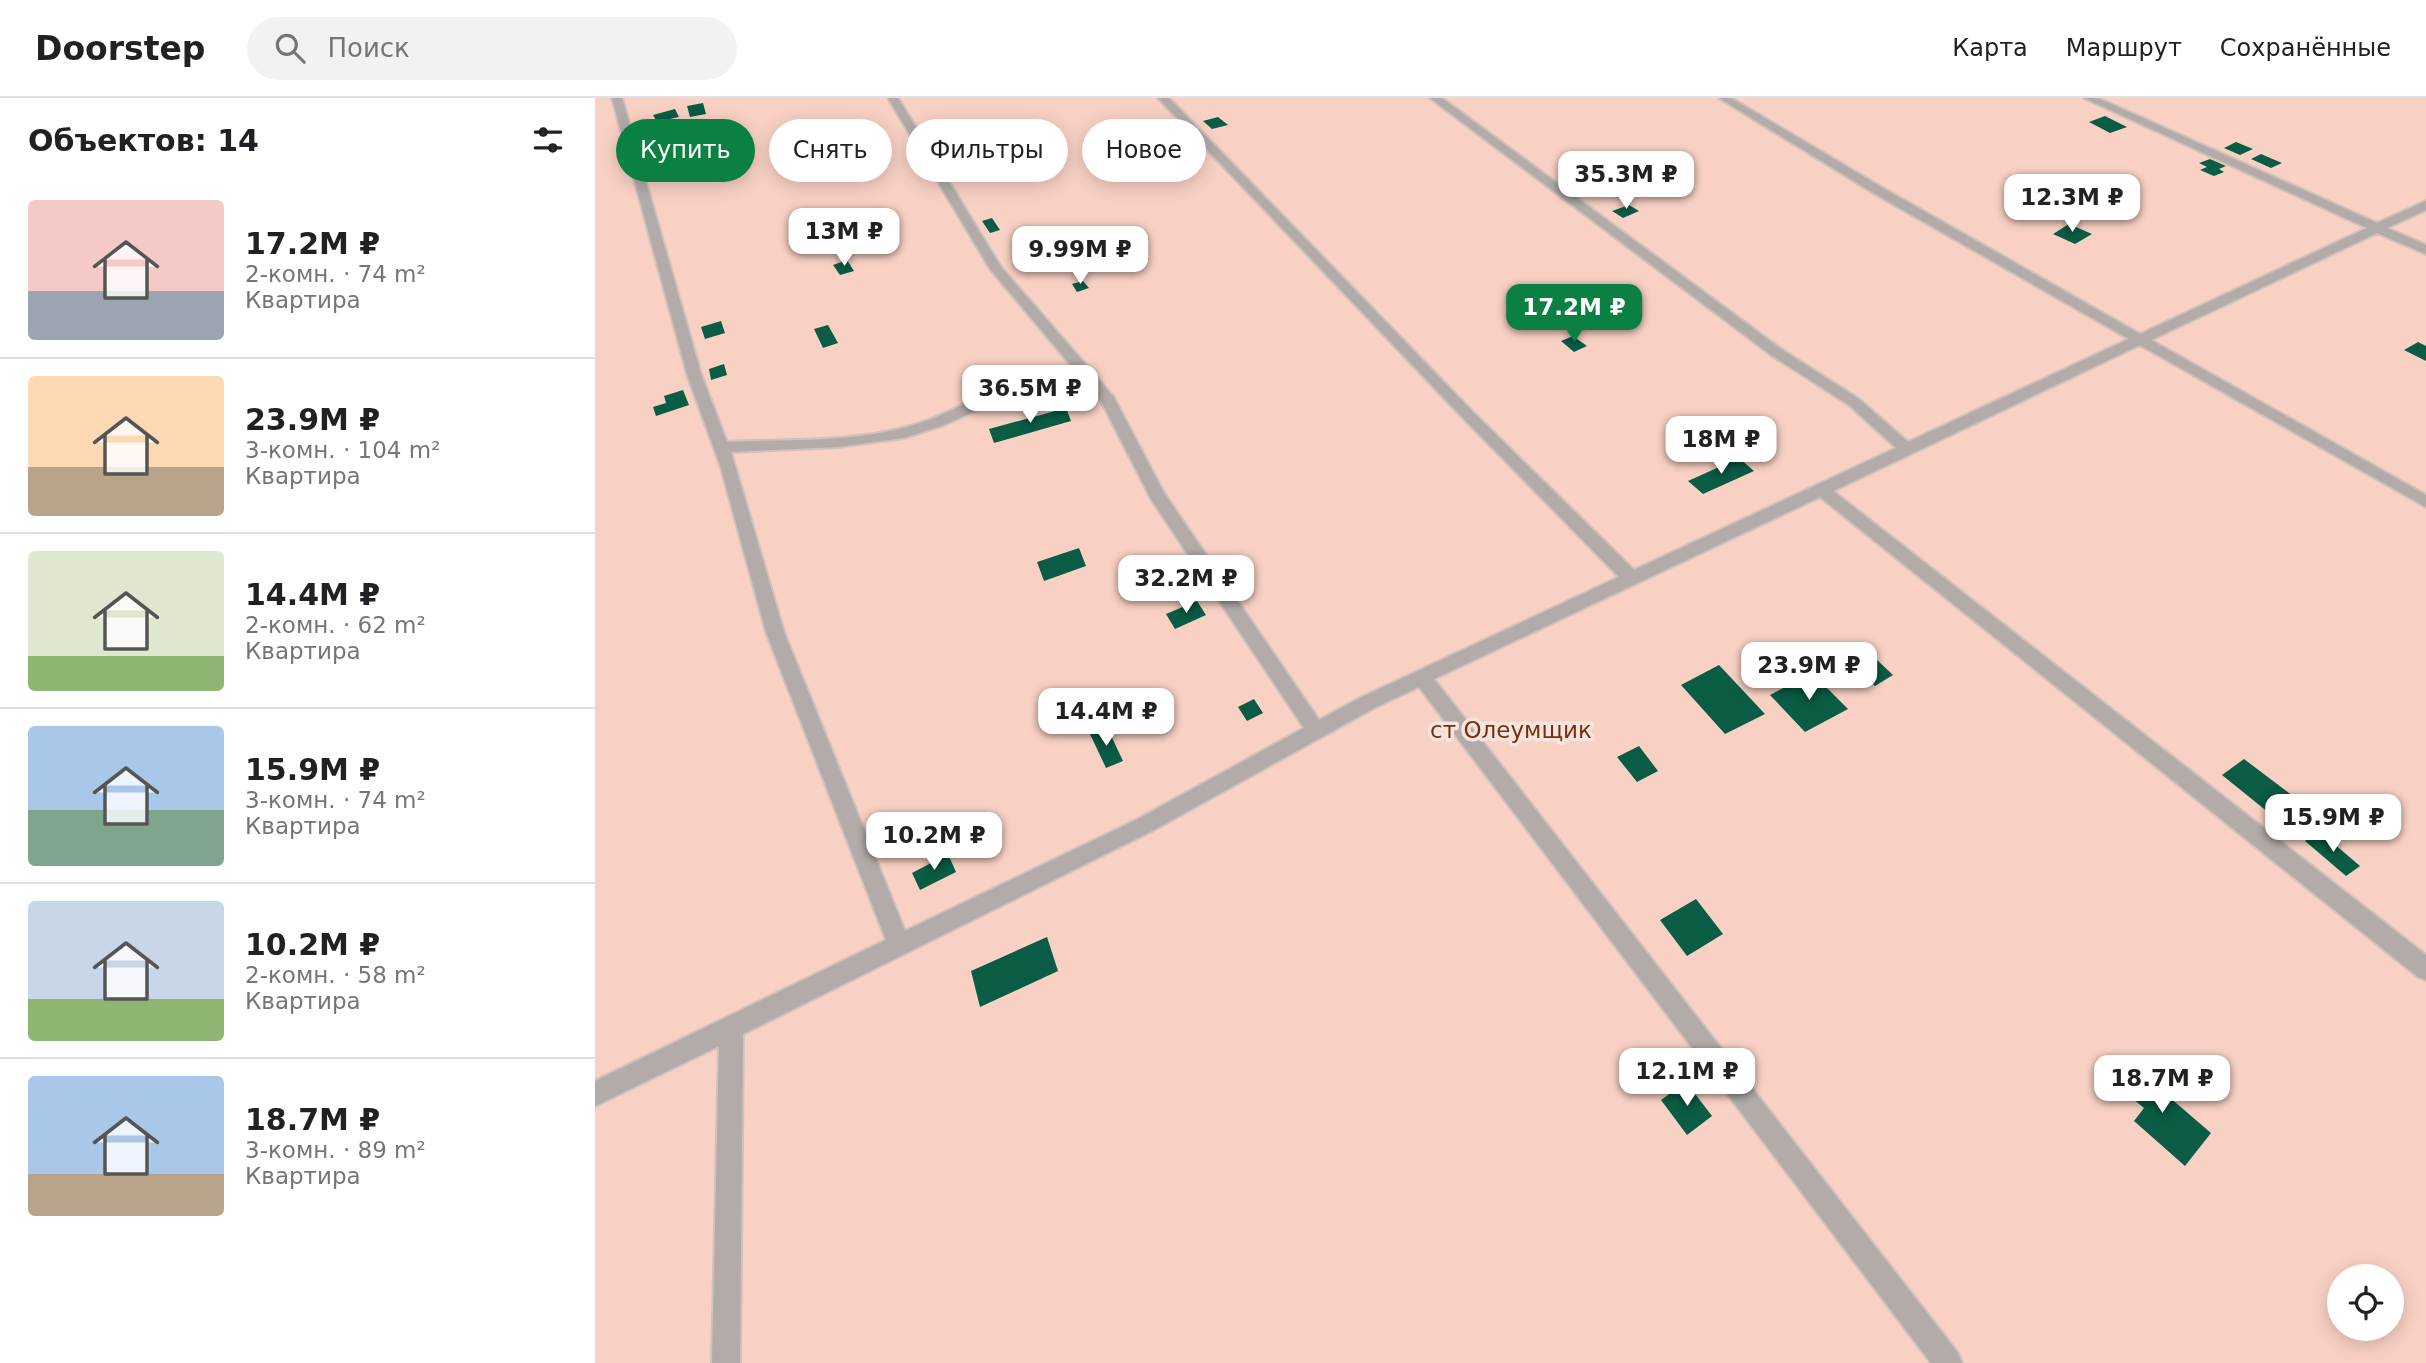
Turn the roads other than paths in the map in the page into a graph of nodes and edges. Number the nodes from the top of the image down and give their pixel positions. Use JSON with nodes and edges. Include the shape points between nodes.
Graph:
{"nodes":[{"id":1,"x":617,"y":98,"type":"edge"},
{"id":2,"x":893,"y":98,"type":"edge"},
{"id":3,"x":1163,"y":98,"type":"edge"},
{"id":4,"x":1434,"y":98,"type":"edge"},
{"id":5,"x":1724,"y":98,"type":"edge"},
{"id":6,"x":2089,"y":98,"type":"edge"},
{"id":7,"x":2426,"y":205,"type":"edge"},
{"id":8,"x":2376,"y":228,"type":"junction"},
{"id":9,"x":2426,"y":250,"type":"edge"},
{"id":10,"x":2139,"y":340,"type":"junction"},
{"id":11,"x":1086,"y":374,"type":"junction"},
{"id":12,"x":721,"y":447,"type":"junction"},
{"id":13,"x":1906,"y":449,"type":"junction"},
{"id":14,"x":1820,"y":489,"type":"junction"},
{"id":15,"x":2426,"y":502,"type":"edge"},
{"id":16,"x":1631,"y":578,"type":"junction"},
{"id":17,"x":1422,"y":677,"type":"junction"},
{"id":18,"x":1316,"y":731,"type":"junction"},
{"id":19,"x":899,"y":945,"type":"junction"},
{"id":20,"x":2426,"y":969,"type":"edge"},
{"id":21,"x":731,"y":1027,"type":"junction"},
{"id":22,"x":595,"y":1094,"type":"edge"},
{"id":23,"x":726,"y":1363,"type":"edge"},
{"id":24,"x":1948,"y":1363,"type":"edge"}],
"edges":[{"from":1,"to":12,"type":"lane","via":[[694,374]]},
{"from":2,"to":11,"type":"lane","via":[[996,269]]},
{"from":3,"to":16,"type":"lane"},
{"from":4,"to":13,"type":"lane","via":[[1776,352],[1854,402]]},
{"from":5,"to":10,"type":"lane"},
{"from":6,"to":8,"type":"lane"},
{"from":7,"to":8,"type":"lane"},
{"from":8,"to":9,"type":"lane"},
{"from":8,"to":10,"type":"lane"},
{"from":10,"to":13,"type":"lane"},
{"from":10,"to":15,"type":"lane"},
{"from":11,"to":12,"type":"lane","via":[[1038,375],[904,434]]},
{"from":11,"to":18,"type":"lane","via":[[1108,399],[1157,495]]},
{"from":12,"to":19,"type":"lane","via":[[775,632]]},
{"from":13,"to":14,"type":"lane"},
{"from":14,"to":16,"type":"lane"},
{"from":14,"to":20,"type":"lane"},
{"from":16,"to":17,"type":"lane"},
{"from":17,"to":18,"type":"lane"},
{"from":17,"to":24,"type":"lane"},
{"from":18,"to":19,"type":"lane","via":[[1145,825]]},
{"from":19,"to":21,"type":"lane"},
{"from":21,"to":22,"type":"lane"},
{"from":21,"to":23,"type":"lane"}]}
